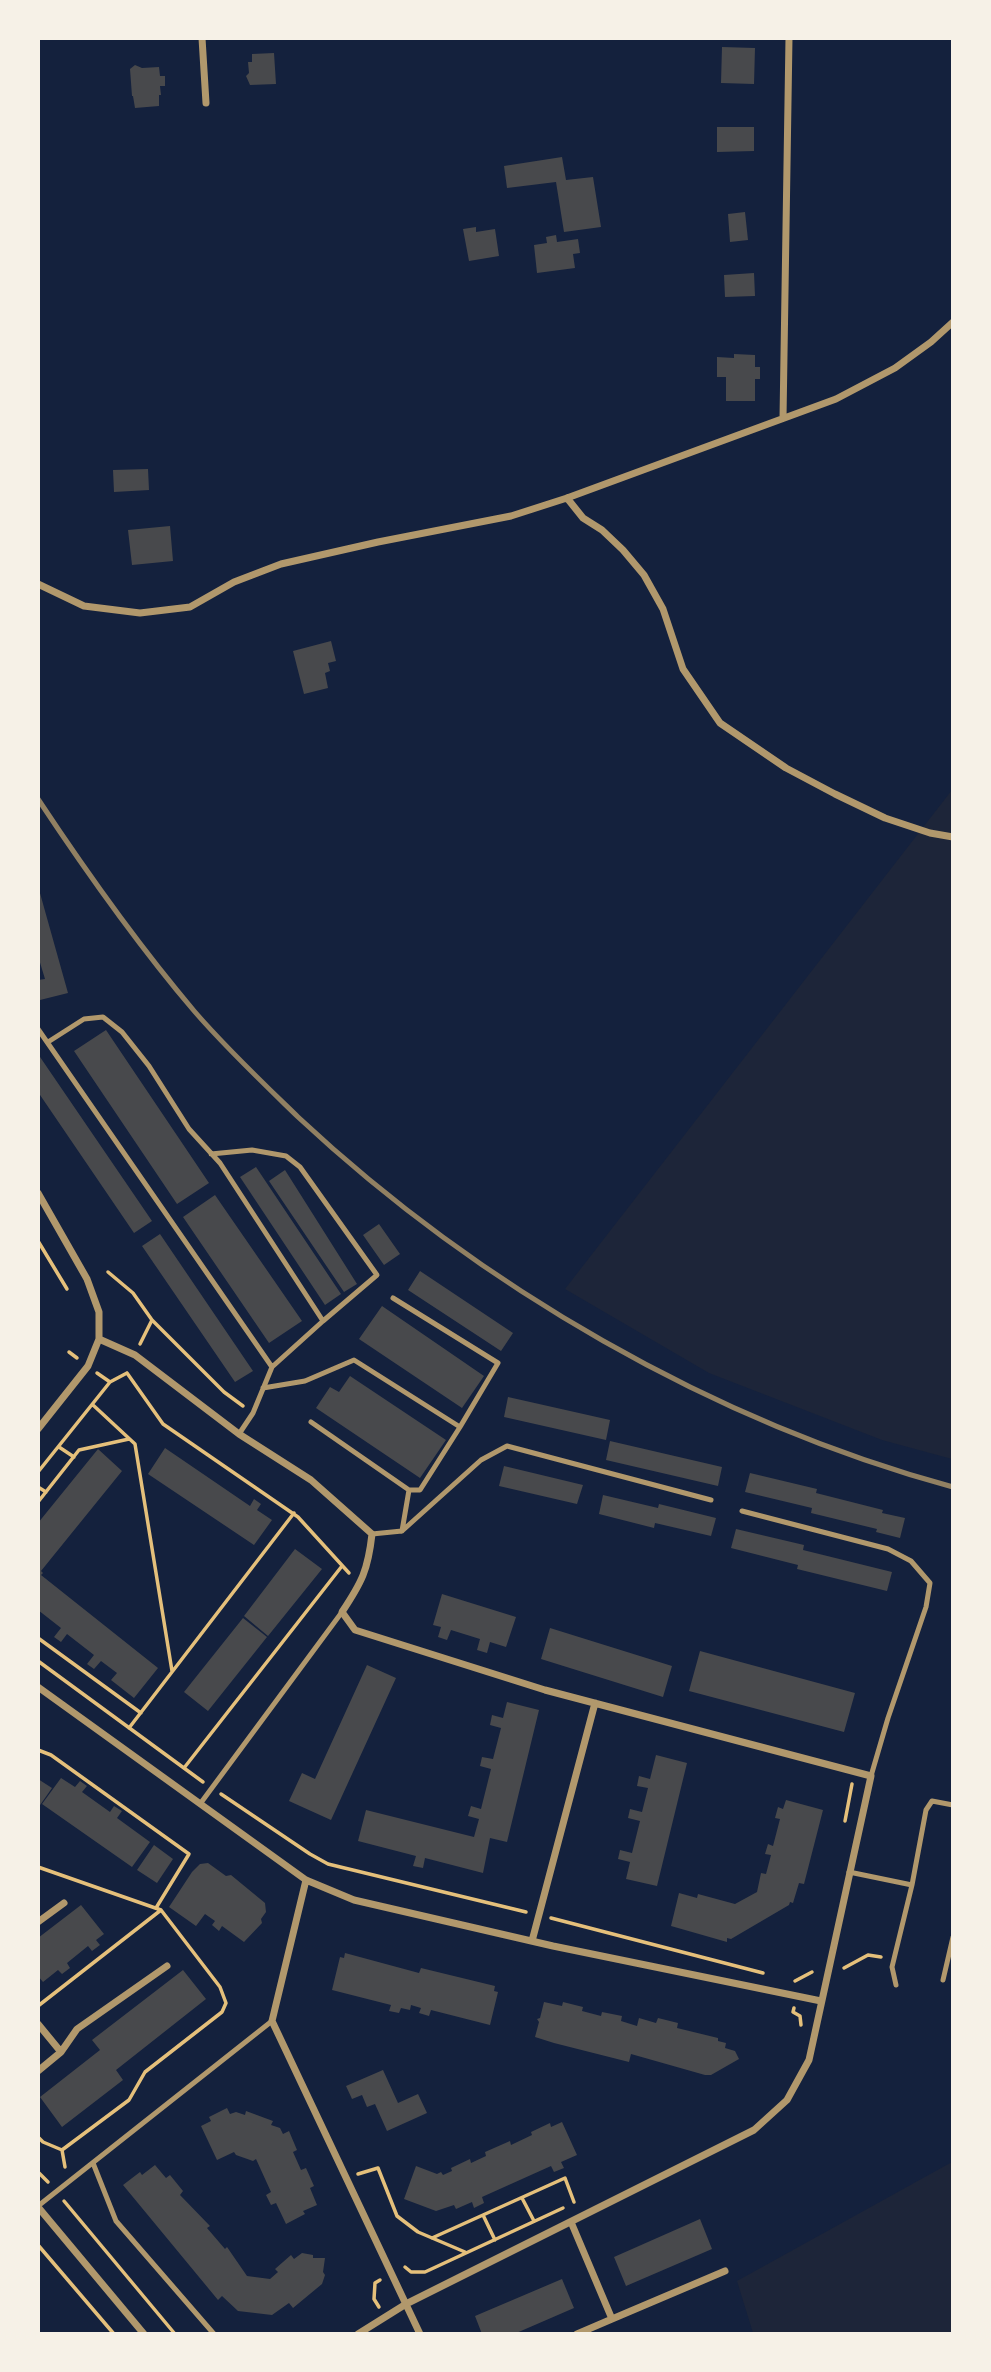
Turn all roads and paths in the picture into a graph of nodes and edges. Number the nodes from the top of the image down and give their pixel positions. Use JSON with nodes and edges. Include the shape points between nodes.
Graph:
{"nodes":[{"id":1,"x":202,"y":38,"type":"edge"},
{"id":2,"x":789,"y":38,"type":"edge"},
{"id":3,"x":206,"y":103,"type":"dead end"},
{"id":4,"x":953,"y":322,"type":"edge"},
{"id":5,"x":783,"y":418,"type":"junction"},
{"id":6,"x":567,"y":498,"type":"junction"},
{"id":7,"x":38,"y":584,"type":"edge"},
{"id":8,"x":953,"y":837,"type":"edge"},
{"id":9,"x":38,"y":1029,"type":"edge"},
{"id":10,"x":48,"y":1042,"type":"junction"},
{"id":11,"x":211,"y":1154,"type":"junction"},
{"id":12,"x":38,"y":1193,"type":"edge"},
{"id":13,"x":38,"y":1241,"type":"edge"},
{"id":14,"x":108,"y":1272,"type":"dead end"},
{"id":15,"x":67,"y":1289,"type":"dead end"},
{"id":16,"x":393,"y":1298,"type":"dead end"},
{"id":17,"x":323,"y":1321,"type":"junction"},
{"id":18,"x":99,"y":1339,"type":"junction"},
{"id":19,"x":272,"y":1367,"type":"junction"},
{"id":20,"x":263,"y":1388,"type":"junction"},
{"id":21,"x":93,"y":1405,"type":"junction"},
{"id":22,"x":253,"y":1413,"type":"junction"},
{"id":23,"x":311,"y":1422,"type":"dead end"},
{"id":24,"x":460,"y":1427,"type":"junction"},
{"id":25,"x":38,"y":1429,"type":"edge"},
{"id":26,"x":239,"y":1434,"type":"junction"},
{"id":27,"x":130,"y":1439,"type":"junction"},
{"id":28,"x":59,"y":1447,"type":"junction"},
{"id":29,"x":74,"y":1457,"type":"junction"},
{"id":30,"x":38,"y":1472,"type":"edge"},
{"id":31,"x":38,"y":1486,"type":"edge"},
{"id":32,"x":409,"y":1490,"type":"junction"},
{"id":33,"x":46,"y":1492,"type":"junction"},
{"id":34,"x":710,"y":1500,"type":"dead end"},
{"id":35,"x":38,"y":1502,"type":"edge"},
{"id":36,"x":742,"y":1511,"type":"dead end"},
{"id":37,"x":294,"y":1513,"type":"junction"},
{"id":38,"x":402,"y":1531,"type":"junction"},
{"id":39,"x":372,"y":1534,"type":"junction"},
{"id":40,"x":342,"y":1566,"type":"junction"},
{"id":41,"x":359,"y":1585,"type":"junction"},
{"id":42,"x":342,"y":1612,"type":"junction"},
{"id":43,"x":38,"y":1638,"type":"edge"},
{"id":44,"x":38,"y":1661,"type":"edge"},
{"id":45,"x":172,"y":1671,"type":"junction"},
{"id":46,"x":38,"y":1687,"type":"edge"},
{"id":47,"x":595,"y":1703,"type":"junction"},
{"id":48,"x":141,"y":1713,"type":"junction"},
{"id":49,"x":129,"y":1728,"type":"junction"},
{"id":50,"x":38,"y":1750,"type":"edge"},
{"id":51,"x":184,"y":1768,"type":"junction"},
{"id":52,"x":855,"y":1772,"type":"junction"},
{"id":53,"x":871,"y":1776,"type":"junction"},
{"id":54,"x":212,"y":1788,"type":"junction"},
{"id":55,"x":200,"y":1804,"type":"junction"},
{"id":56,"x":953,"y":1805,"type":"edge"},
{"id":57,"x":844,"y":1824,"type":"dead end"},
{"id":58,"x":38,"y":1867,"type":"edge"},
{"id":59,"x":849,"y":1872,"type":"junction"},
{"id":60,"x":306,"y":1880,"type":"junction"},
{"id":61,"x":912,"y":1885,"type":"junction"},
{"id":62,"x":64,"y":1903,"type":"dead end"},
{"id":63,"x":158,"y":1909,"type":"junction"},
{"id":64,"x":539,"y":1916,"type":"junction"},
{"id":65,"x":38,"y":1922,"type":"edge"},
{"id":66,"x":953,"y":1937,"type":"edge"},
{"id":67,"x":532,"y":1941,"type":"junction"},
{"id":68,"x":894,"y":1959,"type":"junction"},
{"id":69,"x":166,"y":1966,"type":"dead end"},
{"id":70,"x":828,"y":1968,"type":"junction"},
{"id":71,"x":769,"y":1974,"type":"dead end"},
{"id":72,"x":943,"y":1980,"type":"dead end"},
{"id":73,"x":795,"y":1981,"type":"dead end"},
{"id":74,"x":896,"y":1985,"type":"dead end"},
{"id":75,"x":821,"y":2001,"type":"junction"},
{"id":76,"x":38,"y":2006,"type":"edge"},
{"id":77,"x":793,"y":2012,"type":"dead end"},
{"id":78,"x":272,"y":2021,"type":"junction"},
{"id":79,"x":38,"y":2024,"type":"edge"},
{"id":80,"x":802,"y":2028,"type":"dead end"},
{"id":81,"x":61,"y":2052,"type":"junction"},
{"id":82,"x":38,"y":2071,"type":"edge"},
{"id":83,"x":38,"y":2137,"type":"edge"},
{"id":84,"x":62,"y":2150,"type":"junction"},
{"id":85,"x":93,"y":2163,"type":"junction"},
{"id":86,"x":38,"y":2172,"type":"edge"},
{"id":87,"x":346,"y":2178,"type":"junction"},
{"id":88,"x":68,"y":2183,"type":"junction"},
{"id":89,"x":56,"y":2192,"type":"junction"},
{"id":90,"x":522,"y":2198,"type":"junction"},
{"id":91,"x":38,"y":2206,"type":"edge"},
{"id":92,"x":484,"y":2215,"type":"junction"},
{"id":93,"x":534,"y":2221,"type":"junction"},
{"id":94,"x":571,"y":2222,"type":"junction"},
{"id":95,"x":432,"y":2238,"type":"junction"},
{"id":96,"x":495,"y":2239,"type":"junction"},
{"id":97,"x":38,"y":2245,"type":"edge"},
{"id":98,"x":466,"y":2253,"type":"junction"},
{"id":99,"x":405,"y":2267,"type":"dead end"},
{"id":100,"x":725,"y":2271,"type":"dead end"},
{"id":101,"x":376,"y":2283,"type":"dead end"},
{"id":102,"x":374,"y":2300,"type":"dead end"},
{"id":103,"x":406,"y":2304,"type":"junction"},
{"id":104,"x":612,"y":2319,"type":"junction"},
{"id":105,"x":114,"y":2333,"type":"edge"},
{"id":106,"x":144,"y":2333,"type":"edge"},
{"id":107,"x":176,"y":2333,"type":"edge"},
{"id":108,"x":214,"y":2333,"type":"edge"},
{"id":109,"x":358,"y":2333,"type":"edge"},
{"id":110,"x":420,"y":2333,"type":"edge"},
{"id":111,"x":577,"y":2333,"type":"edge"}],
"edges":[{"from":1,"to":3,"type":"street"},
{"from":2,"to":5,"type":"street"},
{"from":4,"to":5,"type":"street","via":[[895,368],[836,399]]},
{"from":5,"to":6,"type":"street"},
{"from":6,"to":7,"type":"street","via":[[511,516],[281,564],[234,582],[190,607],[140,613],[84,606]]},
{"from":6,"to":8,"type":"street","via":[[645,575],[663,609],[683,669],[720,723],[786,768],[885,818]]},
{"from":9,"to":10,"type":"lane"},
{"from":10,"to":11,"type":"lane","via":[[85,1019],[103,1017],[122,1031]]},
{"from":10,"to":19,"type":"lane"},
{"from":11,"to":17,"type":"lane"},
{"from":11,"to":17,"type":"lane","via":[[252,1150],[286,1156],[300,1167],[377,1275]]},
{"from":12,"to":18,"type":"street","via":[[87,1279],[99,1312]]},
{"from":13,"to":15,"type":"path"},
{"from":14,"to":22,"type":"path","via":[[224,1392]]},
{"from":16,"to":24,"type":"lane","via":[[498,1363]]},
{"from":17,"to":19,"type":"lane"},
{"from":18,"to":25,"type":"street","via":[[88,1366]]},
{"from":18,"to":26,"type":"street","via":[[135,1355]]},
{"from":19,"to":20,"type":"lane"},
{"from":20,"to":22,"type":"lane"},
{"from":20,"to":24,"type":"lane","via":[[305,1381],[354,1360]]},
{"from":21,"to":27,"type":"path"},
{"from":21,"to":28,"type":"path"},
{"from":21,"to":37,"type":"path","via":[[110,1382],[127,1373],[163,1424]]},
{"from":22,"to":26,"type":"lane"},
{"from":23,"to":32,"type":"lane"},
{"from":24,"to":32,"type":"lane","via":[[419,1490]]},
{"from":26,"to":39,"type":"street","via":[[311,1480]]},
{"from":27,"to":29,"type":"path","via":[[79,1450]]},
{"from":27,"to":45,"type":"path","via":[[135,1444]]},
{"from":28,"to":29,"type":"path"},
{"from":28,"to":30,"type":"path"},
{"from":29,"to":33,"type":"path"},
{"from":31,"to":33,"type":"path"},
{"from":32,"to":38,"type":"lane"},
{"from":33,"to":35,"type":"path"},
{"from":34,"to":38,"type":"lane","via":[[507,1446],[481,1460]]},
{"from":36,"to":53,"type":"lane","via":[[888,1549],[911,1561],[930,1583]]},
{"from":37,"to":40,"type":"path"},
{"from":37,"to":45,"type":"path"},
{"from":38,"to":39,"type":"lane"},
{"from":39,"to":41,"type":"street","via":[[369,1563]]},
{"from":40,"to":41,"type":"path"},
{"from":40,"to":51,"type":"path"},
{"from":41,"to":42,"type":"street"},
{"from":42,"to":47,"type":"street","via":[[355,1630]]},
{"from":42,"to":54,"type":"lane"},
{"from":43,"to":48,"type":"path"},
{"from":44,"to":49,"type":"path"},
{"from":45,"to":48,"type":"path"},
{"from":46,"to":55,"type":"street"},
{"from":47,"to":52,"type":"street"},
{"from":47,"to":64,"type":"street"},
{"from":48,"to":49,"type":"path"},
{"from":49,"to":51,"type":"path"},
{"from":50,"to":63,"type":"path","via":[[189,1854]]},
{"from":51,"to":54,"type":"path"},
{"from":52,"to":53,"type":"street"},
{"from":52,"to":57,"type":"path"},
{"from":53,"to":59,"type":"street"},
{"from":54,"to":55,"type":"lane"},
{"from":54,"to":64,"type":"path","via":[[328,1864]]},
{"from":55,"to":60,"type":"street"},
{"from":56,"to":61,"type":"lane","via":[[932,1801],[926,1810]]},
{"from":58,"to":63,"type":"path"},
{"from":59,"to":61,"type":"lane"},
{"from":59,"to":70,"type":"street"},
{"from":60,"to":67,"type":"street","via":[[354,1900]]},
{"from":60,"to":78,"type":"street"},
{"from":61,"to":68,"type":"lane"},
{"from":62,"to":65,"type":"street"},
{"from":63,"to":76,"type":"path"},
{"from":63,"to":84,"type":"path","via":[[220,1987],[226,2004],[222,2012],[145,2072],[129,2100]]},
{"from":64,"to":67,"type":"street"},
{"from":64,"to":71,"type":"path"},
{"from":66,"to":72,"type":"lane"},
{"from":67,"to":75,"type":"street"},
{"from":68,"to":70,"type":"path","via":[[868,1955],[841,1969]]},
{"from":68,"to":74,"type":"lane"},
{"from":69,"to":81,"type":"street","via":[[77,2029]]},
{"from":70,"to":73,"type":"path","via":[[815,1964],[812,1974]]},
{"from":70,"to":75,"type":"street"},
{"from":75,"to":94,"type":"street","via":[[809,2060],[787,2100],[754,2130]]},
{"from":77,"to":80,"type":"path","via":[[800,2016]]},
{"from":78,"to":85,"type":"lane"},
{"from":78,"to":87,"type":"street"},
{"from":79,"to":81,"type":"street"},
{"from":81,"to":82,"type":"street"},
{"from":83,"to":84,"type":"path"},
{"from":84,"to":88,"type":"path"},
{"from":85,"to":88,"type":"lane"},
{"from":85,"to":108,"type":"lane","via":[[116,2221]]},
{"from":86,"to":89,"type":"path"},
{"from":87,"to":95,"type":"path","via":[[378,2168],[397,2216]]},
{"from":87,"to":103,"type":"street"},
{"from":88,"to":89,"type":"lane"},
{"from":89,"to":91,"type":"lane"},
{"from":89,"to":107,"type":"path"},
{"from":90,"to":92,"type":"path"},
{"from":90,"to":93,"type":"path"},
{"from":90,"to":93,"type":"path","via":[[565,2178],[575,2202]]},
{"from":91,"to":106,"type":"street"},
{"from":92,"to":95,"type":"path"},
{"from":92,"to":96,"type":"path"},
{"from":93,"to":96,"type":"path"},
{"from":94,"to":103,"type":"street"},
{"from":94,"to":104,"type":"street"},
{"from":95,"to":98,"type":"path"},
{"from":96,"to":98,"type":"path"},
{"from":97,"to":105,"type":"path"},
{"from":98,"to":99,"type":"path","via":[[425,2272]]},
{"from":100,"to":104,"type":"street"},
{"from":101,"to":102,"type":"path"},
{"from":103,"to":109,"type":"street"},
{"from":103,"to":110,"type":"street"},
{"from":104,"to":111,"type":"street"}]}
